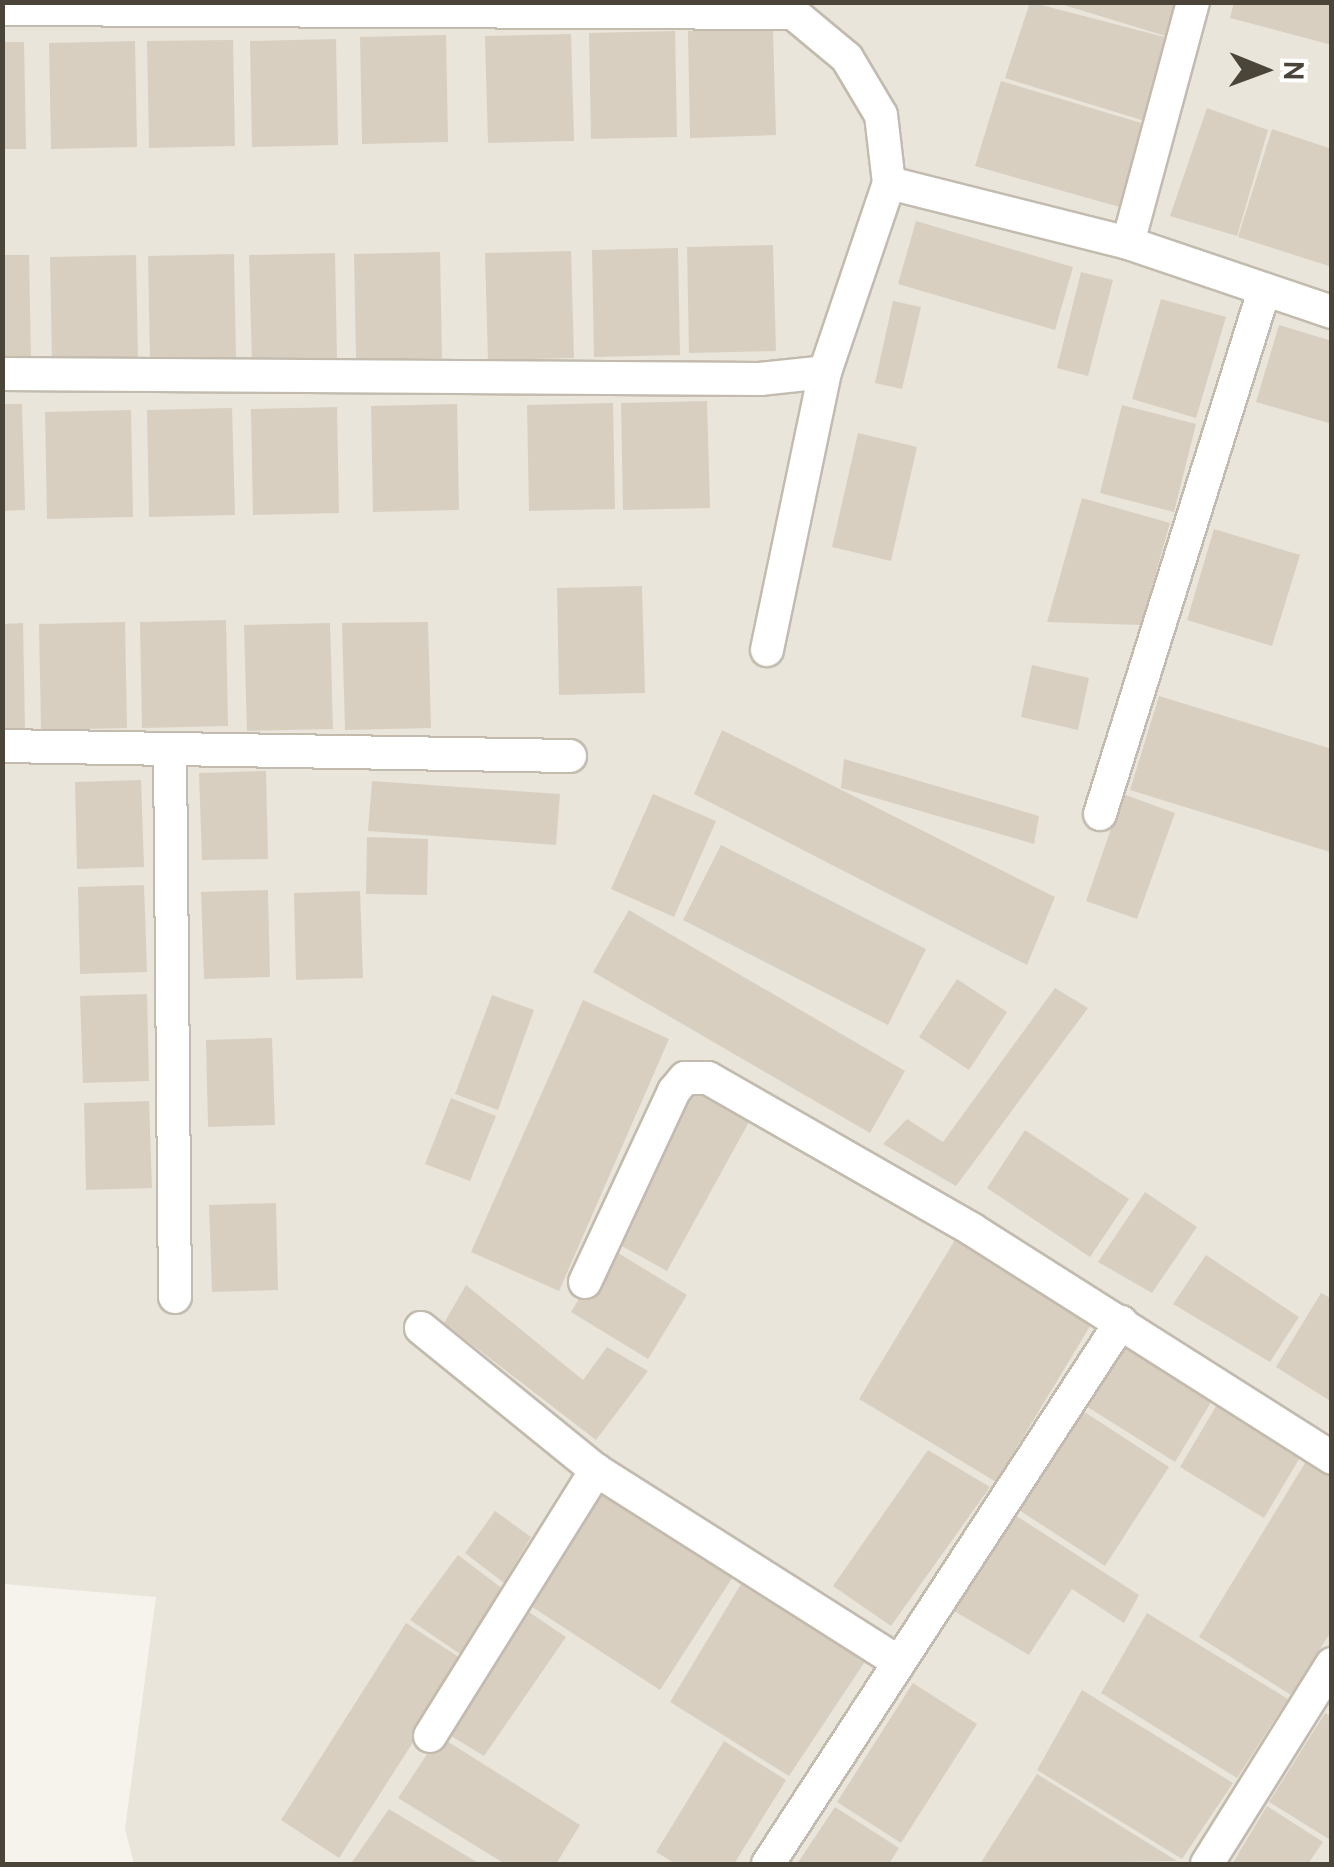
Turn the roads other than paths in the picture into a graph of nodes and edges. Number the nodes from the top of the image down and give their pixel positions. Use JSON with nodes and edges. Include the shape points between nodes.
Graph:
{"nodes":[{"id":1,"x":1193,"y":2,"type":"edge"},
{"id":2,"x":2,"y":9,"type":"edge"},
{"id":3,"x":889,"y":182,"type":"junction"},
{"id":4,"x":1128,"y":243,"type":"junction"},
{"id":5,"x":1262,"y":294,"type":"junction"},
{"id":6,"x":1332,"y":312,"type":"edge"},
{"id":7,"x":825,"y":372,"type":"junction"},
{"id":8,"x":2,"y":374,"type":"edge"},
{"id":9,"x":767,"y":650,"type":"dead end"},
{"id":10,"x":2,"y":746,"type":"edge"},
{"id":11,"x":170,"y":749,"type":"junction"},
{"id":12,"x":570,"y":756,"type":"dead end"},
{"id":13,"x":1100,"y":814,"type":"dead end"},
{"id":14,"x":584,"y":1282,"type":"dead end"},
{"id":15,"x":175,"y":1297,"type":"dead end"},
{"id":16,"x":1120,"y":1322,"type":"junction"},
{"id":17,"x":421,"y":1328,"type":"dead end"},
{"id":18,"x":1332,"y":1458,"type":"edge"},
{"id":19,"x":596,"y":1470,"type":"junction"},
{"id":20,"x":900,"y":1662,"type":"junction"},
{"id":21,"x":1332,"y":1664,"type":"edge"},
{"id":22,"x":430,"y":1736,"type":"dead end"},
{"id":23,"x":768,"y":1864,"type":"edge"},
{"id":24,"x":1207,"y":1864,"type":"edge"}],
"edges":[{"from":1,"to":4,"type":"street"},
{"from":2,"to":3,"type":"street","via":[[793,13],[847,58],[881,115]]},
{"from":3,"to":4,"type":"street"},
{"from":3,"to":7,"type":"street"},
{"from":4,"to":5,"type":"street"},
{"from":5,"to":6,"type":"street"},
{"from":5,"to":13,"type":"street"},
{"from":7,"to":8,"type":"street","via":[[760,379]]},
{"from":7,"to":9,"type":"street"},
{"from":10,"to":11,"type":"street"},
{"from":11,"to":12,"type":"street"},
{"from":11,"to":15,"type":"street"},
{"from":14,"to":16,"type":"street","via":[[674,1092],[685,1078],[708,1078]]},
{"from":16,"to":18,"type":"street"},
{"from":16,"to":20,"type":"street"},
{"from":17,"to":19,"type":"street"},
{"from":19,"to":20,"type":"street"},
{"from":19,"to":22,"type":"street"},
{"from":20,"to":23,"type":"street"},
{"from":21,"to":24,"type":"street"}]}
